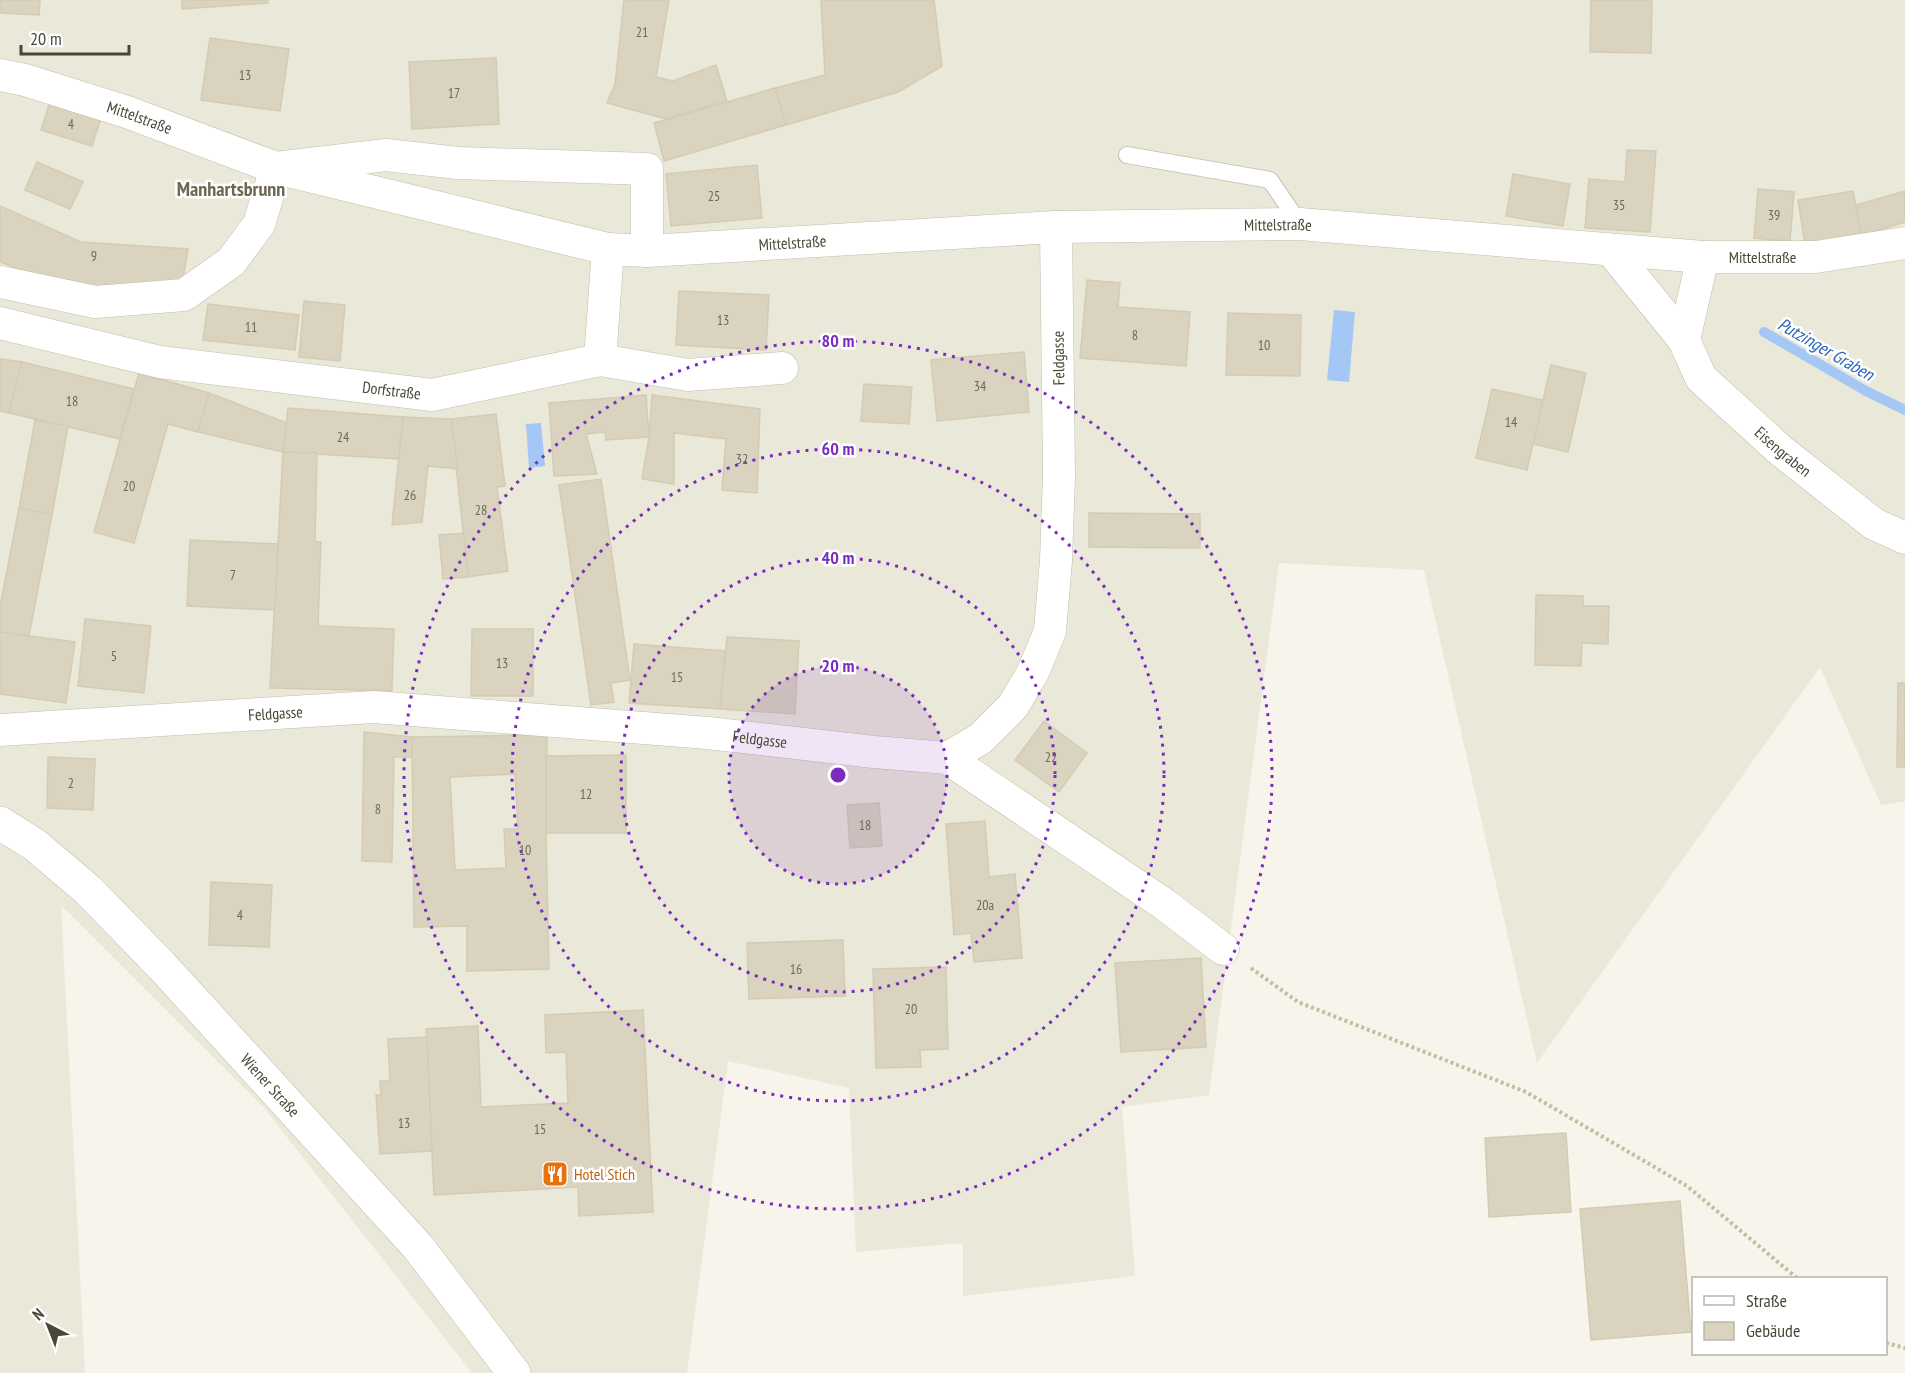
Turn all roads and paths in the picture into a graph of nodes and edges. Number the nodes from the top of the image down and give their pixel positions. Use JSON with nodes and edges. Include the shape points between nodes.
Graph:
{"nodes":[{"id":1,"x":0,"y":75,"type":"edge"},
{"id":2,"x":1127,"y":155,"type":"dead end"},
{"id":3,"x":276,"y":168,"type":"junction"},
{"id":4,"x":1300,"y":224,"type":"junction"},
{"id":5,"x":1056,"y":227,"type":"junction"},
{"id":6,"x":1905,"y":243,"type":"edge"},
{"id":7,"x":608,"y":249,"type":"junction"},
{"id":8,"x":1611,"y":250,"type":"junction"},
{"id":9,"x":647,"y":251,"type":"junction"},
{"id":10,"x":1703,"y":257,"type":"junction"},
{"id":11,"x":0,"y":282,"type":"edge"},
{"id":12,"x":0,"y":324,"type":"edge"},
{"id":13,"x":1684,"y":340,"type":"junction"},
{"id":14,"x":600,"y":360,"type":"junction"},
{"id":15,"x":782,"y":368,"type":"dead end"},
{"id":16,"x":1905,"y":538,"type":"edge"},
{"id":17,"x":0,"y":730,"type":"edge"},
{"id":18,"x":947,"y":758,"type":"junction"},
{"id":19,"x":0,"y":823,"type":"edge"},
{"id":20,"x":1223,"y":949,"type":"joint"},
{"id":21,"x":1796,"y":1277,"type":"edge"},
{"id":22,"x":1887,"y":1343,"type":"edge"},
{"id":23,"x":1905,"y":1348,"type":"edge"},
{"id":24,"x":514,"y":1373,"type":"edge"}],
"edges":[{"from":1,"to":3,"type":"street","name":"Mittelstraße","via":[[127,112]]},
{"from":2,"to":4,"type":"lane","via":[[1270,180]]},
{"from":3,"to":7,"type":"street","name":"Mittelstraße"},
{"from":3,"to":9,"type":"street","name":"Mittelstraße","via":[[386,155],[458,163],[647,169]]},
{"from":3,"to":11,"type":"street","via":[[258,224],[231,262],[184,296],[95,302]]},
{"from":4,"to":5,"type":"street","name":"Mittelstraße"},
{"from":4,"to":8,"type":"street","name":"Mittelstraße"},
{"from":5,"to":9,"type":"street","name":"Mittelstraße"},
{"from":5,"to":18,"type":"street","name":"Feldgasse","via":[[1059,475],[1050,631],[1013,706],[980,739]]},
{"from":6,"to":10,"type":"street","name":"Mittelstraße","via":[[1816,257]]},
{"from":7,"to":9,"type":"street","name":"Mittelstraße"},
{"from":7,"to":14,"type":"street"},
{"from":8,"to":10,"type":"street","name":"Mittelstraße"},
{"from":8,"to":13,"type":"street","name":"Eisengraben"},
{"from":10,"to":13,"type":"street"},
{"from":12,"to":14,"type":"street","name":"Dorfstraße","via":[[160,362],[432,396]]},
{"from":13,"to":16,"type":"street","name":"Eisengraben","via":[[1701,378],[1780,450],[1874,524]]},
{"from":14,"to":15,"type":"street","name":"Dorfstraße","via":[[688,375]]},
{"from":17,"to":18,"type":"street","name":"Feldgasse","via":[[374,707],[708,733]]},
{"from":18,"to":20,"type":"street","via":[[1164,904]]},
{"from":19,"to":24,"type":"street","name":"Wiener Straße","via":[[88,890],[162,966],[418,1247]]},
{"from":20,"to":21,"type":"path","via":[[1298,1002],[1526,1092],[1687,1186]]},
{"from":22,"to":23,"type":"path"}]}
